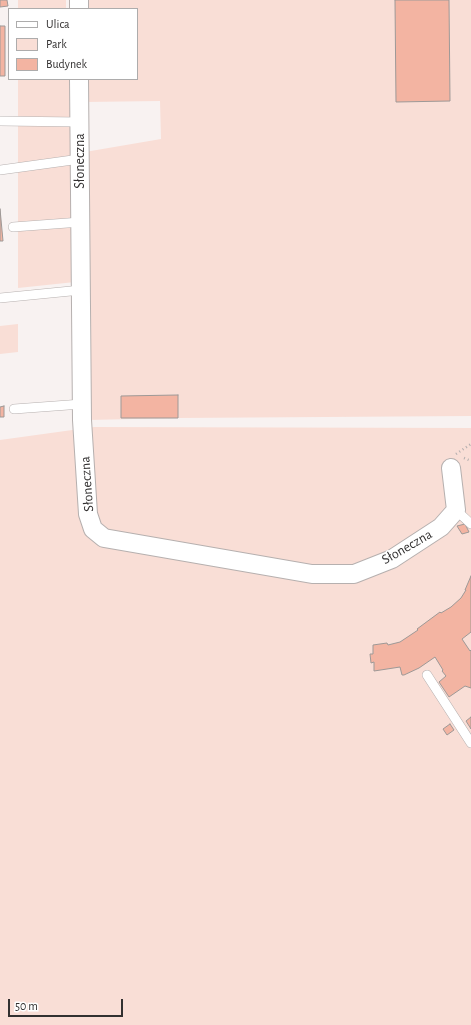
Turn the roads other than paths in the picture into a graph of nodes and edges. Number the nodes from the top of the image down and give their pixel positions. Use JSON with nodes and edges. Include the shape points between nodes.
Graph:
{"nodes":[{"id":1,"x":79,"y":80,"type":"edge"},
{"id":2,"x":0,"y":121,"type":"edge"},
{"id":3,"x":80,"y":122,"type":"junction"},
{"id":4,"x":80,"y":159,"type":"junction"},
{"id":5,"x":0,"y":170,"type":"edge"},
{"id":6,"x":80,"y":222,"type":"junction"},
{"id":7,"x":13,"y":227,"type":"dead end"},
{"id":8,"x":81,"y":290,"type":"junction"},
{"id":9,"x":0,"y":298,"type":"edge"},
{"id":10,"x":82,"y":404,"type":"junction"},
{"id":11,"x":14,"y":409,"type":"dead end"},
{"id":12,"x":452,"y":468,"type":"dead end"},
{"id":13,"x":456,"y":510,"type":"junction"},
{"id":14,"x":471,"y":524,"type":"edge"},
{"id":15,"x":427,"y":675,"type":"dead end"},
{"id":16,"x":471,"y":743,"type":"edge"}],
"edges":[{"from":1,"to":3,"type":"street","name":"Słoneczna"},
{"from":2,"to":3,"type":"lane"},
{"from":3,"to":4,"type":"street","name":"Słoneczna"},
{"from":4,"to":5,"type":"lane"},
{"from":4,"to":6,"type":"street","name":"Słoneczna"},
{"from":6,"to":7,"type":"lane"},
{"from":6,"to":8,"type":"street","name":"Słoneczna"},
{"from":8,"to":9,"type":"lane"},
{"from":8,"to":10,"type":"street","name":"Słoneczna"},
{"from":10,"to":11,"type":"lane"},
{"from":10,"to":13,"type":"street","name":"Słoneczna","via":[[88,514],[93,529],[104,538],[312,574],[354,574],[392,559],[441,527]]},
{"from":12,"to":13,"type":"street"},
{"from":13,"to":14,"type":"lane"},
{"from":15,"to":16,"type":"lane"}]}
